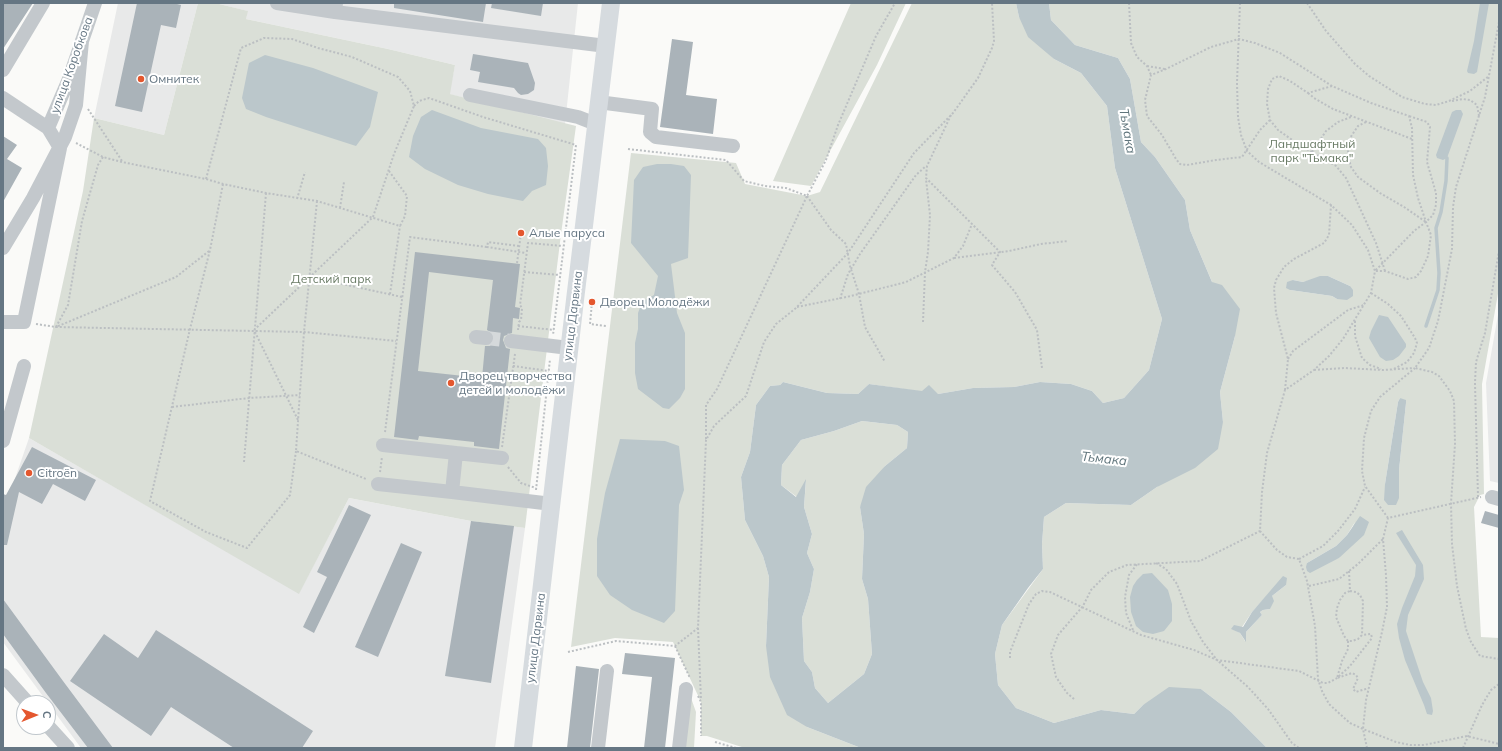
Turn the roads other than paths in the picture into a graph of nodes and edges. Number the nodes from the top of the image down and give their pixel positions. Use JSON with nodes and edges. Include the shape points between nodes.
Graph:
{"nodes":[{"id":1,"x":43,"y":3,"type":"edge"},
{"id":2,"x":95,"y":3,"type":"edge"},
{"id":3,"x":277,"y":3,"type":"edge"},
{"id":4,"x":611,"y":3,"type":"edge"},
{"id":5,"x":336,"y":7,"type":"edge"},
{"id":6,"x":82,"y":41,"type":"junction"},
{"id":7,"x":606,"y":46,"type":"junction"},
{"id":8,"x":3,"y":70,"type":"edge"},
{"id":9,"x":470,"y":95,"type":"dead end"},
{"id":10,"x":3,"y":98,"type":"edge"},
{"id":11,"x":598,"y":102,"type":"junction"},
{"id":12,"x":596,"y":124,"type":"junction"},
{"id":13,"x":48,"y":128,"type":"junction"},
{"id":14,"x":62,"y":142,"type":"junction"},
{"id":15,"x":733,"y":146,"type":"dead end"},
{"id":16,"x":3,"y":248,"type":"edge"},
{"id":17,"x":3,"y":322,"type":"edge"},
{"id":18,"x":511,"y":341,"type":"tunnel mouth"},
{"id":19,"x":560,"y":347,"type":"junction"},
{"id":20,"x":24,"y":366,"type":"dead end"},
{"id":21,"x":3,"y":441,"type":"edge"},
{"id":22,"x":383,"y":445,"type":"road end"},
{"id":23,"x":456,"y":453,"type":"junction"},
{"id":24,"x":502,"y":458,"type":"road end"},
{"id":25,"x":378,"y":484,"type":"road end"},
{"id":26,"x":452,"y":492,"type":"junction"},
{"id":27,"x":541,"y":498,"type":"junction"},
{"id":28,"x":607,"y":671,"type":"dead end"},
{"id":29,"x":3,"y":675,"type":"edge"},
{"id":30,"x":686,"y":689,"type":"dead end"},
{"id":31,"x":21,"y":695,"type":"edge"},
{"id":32,"x":56,"y":735,"type":"edge"},
{"id":33,"x":68,"y":748,"type":"edge"},
{"id":34,"x":523,"y":748,"type":"edge"},
{"id":35,"x":598,"y":748,"type":"edge"},
{"id":36,"x":679,"y":748,"type":"edge"}],
"edges":[{"from":1,"to":8,"type":"street"},
{"from":2,"to":6,"type":"street","name":"улица Коробкова"},
{"from":3,"to":5,"type":"street"},
{"from":4,"to":7,"type":"main road","name":"улица Дарвина"},
{"from":5,"to":7,"type":"street"},
{"from":6,"to":13,"type":"street","name":"улица Коробкова"},
{"from":6,"to":14,"type":"street","via":[[76,105]]},
{"from":7,"to":11,"type":"main road","name":"улица Дарвина"},
{"from":9,"to":12,"type":"street","via":[[578,117]]},
{"from":10,"to":13,"type":"street"},
{"from":11,"to":12,"type":"main road","name":"улица Дарвина"},
{"from":11,"to":15,"type":"street","via":[[652,109],[650,132],[656,137]]},
{"from":12,"to":19,"type":"main road","name":"улица Дарвина"},
{"from":13,"to":14,"type":"street"},
{"from":14,"to":16,"type":"street"},
{"from":14,"to":17,"type":"street","via":[[24,322]]},
{"from":18,"to":19,"type":"street"},
{"from":19,"to":27,"type":"main road","name":"улица Дарвина"},
{"from":20,"to":21,"type":"street"},
{"from":22,"to":23,"type":"street"},
{"from":23,"to":24,"type":"street"},
{"from":23,"to":26,"type":"street"},
{"from":25,"to":26,"type":"street"},
{"from":26,"to":27,"type":"street"},
{"from":27,"to":34,"type":"main road","name":"улица Дарвина"},
{"from":28,"to":35,"type":"street"},
{"from":29,"to":31,"type":"street"},
{"from":30,"to":36,"type":"street"},
{"from":32,"to":33,"type":"street"}]}
